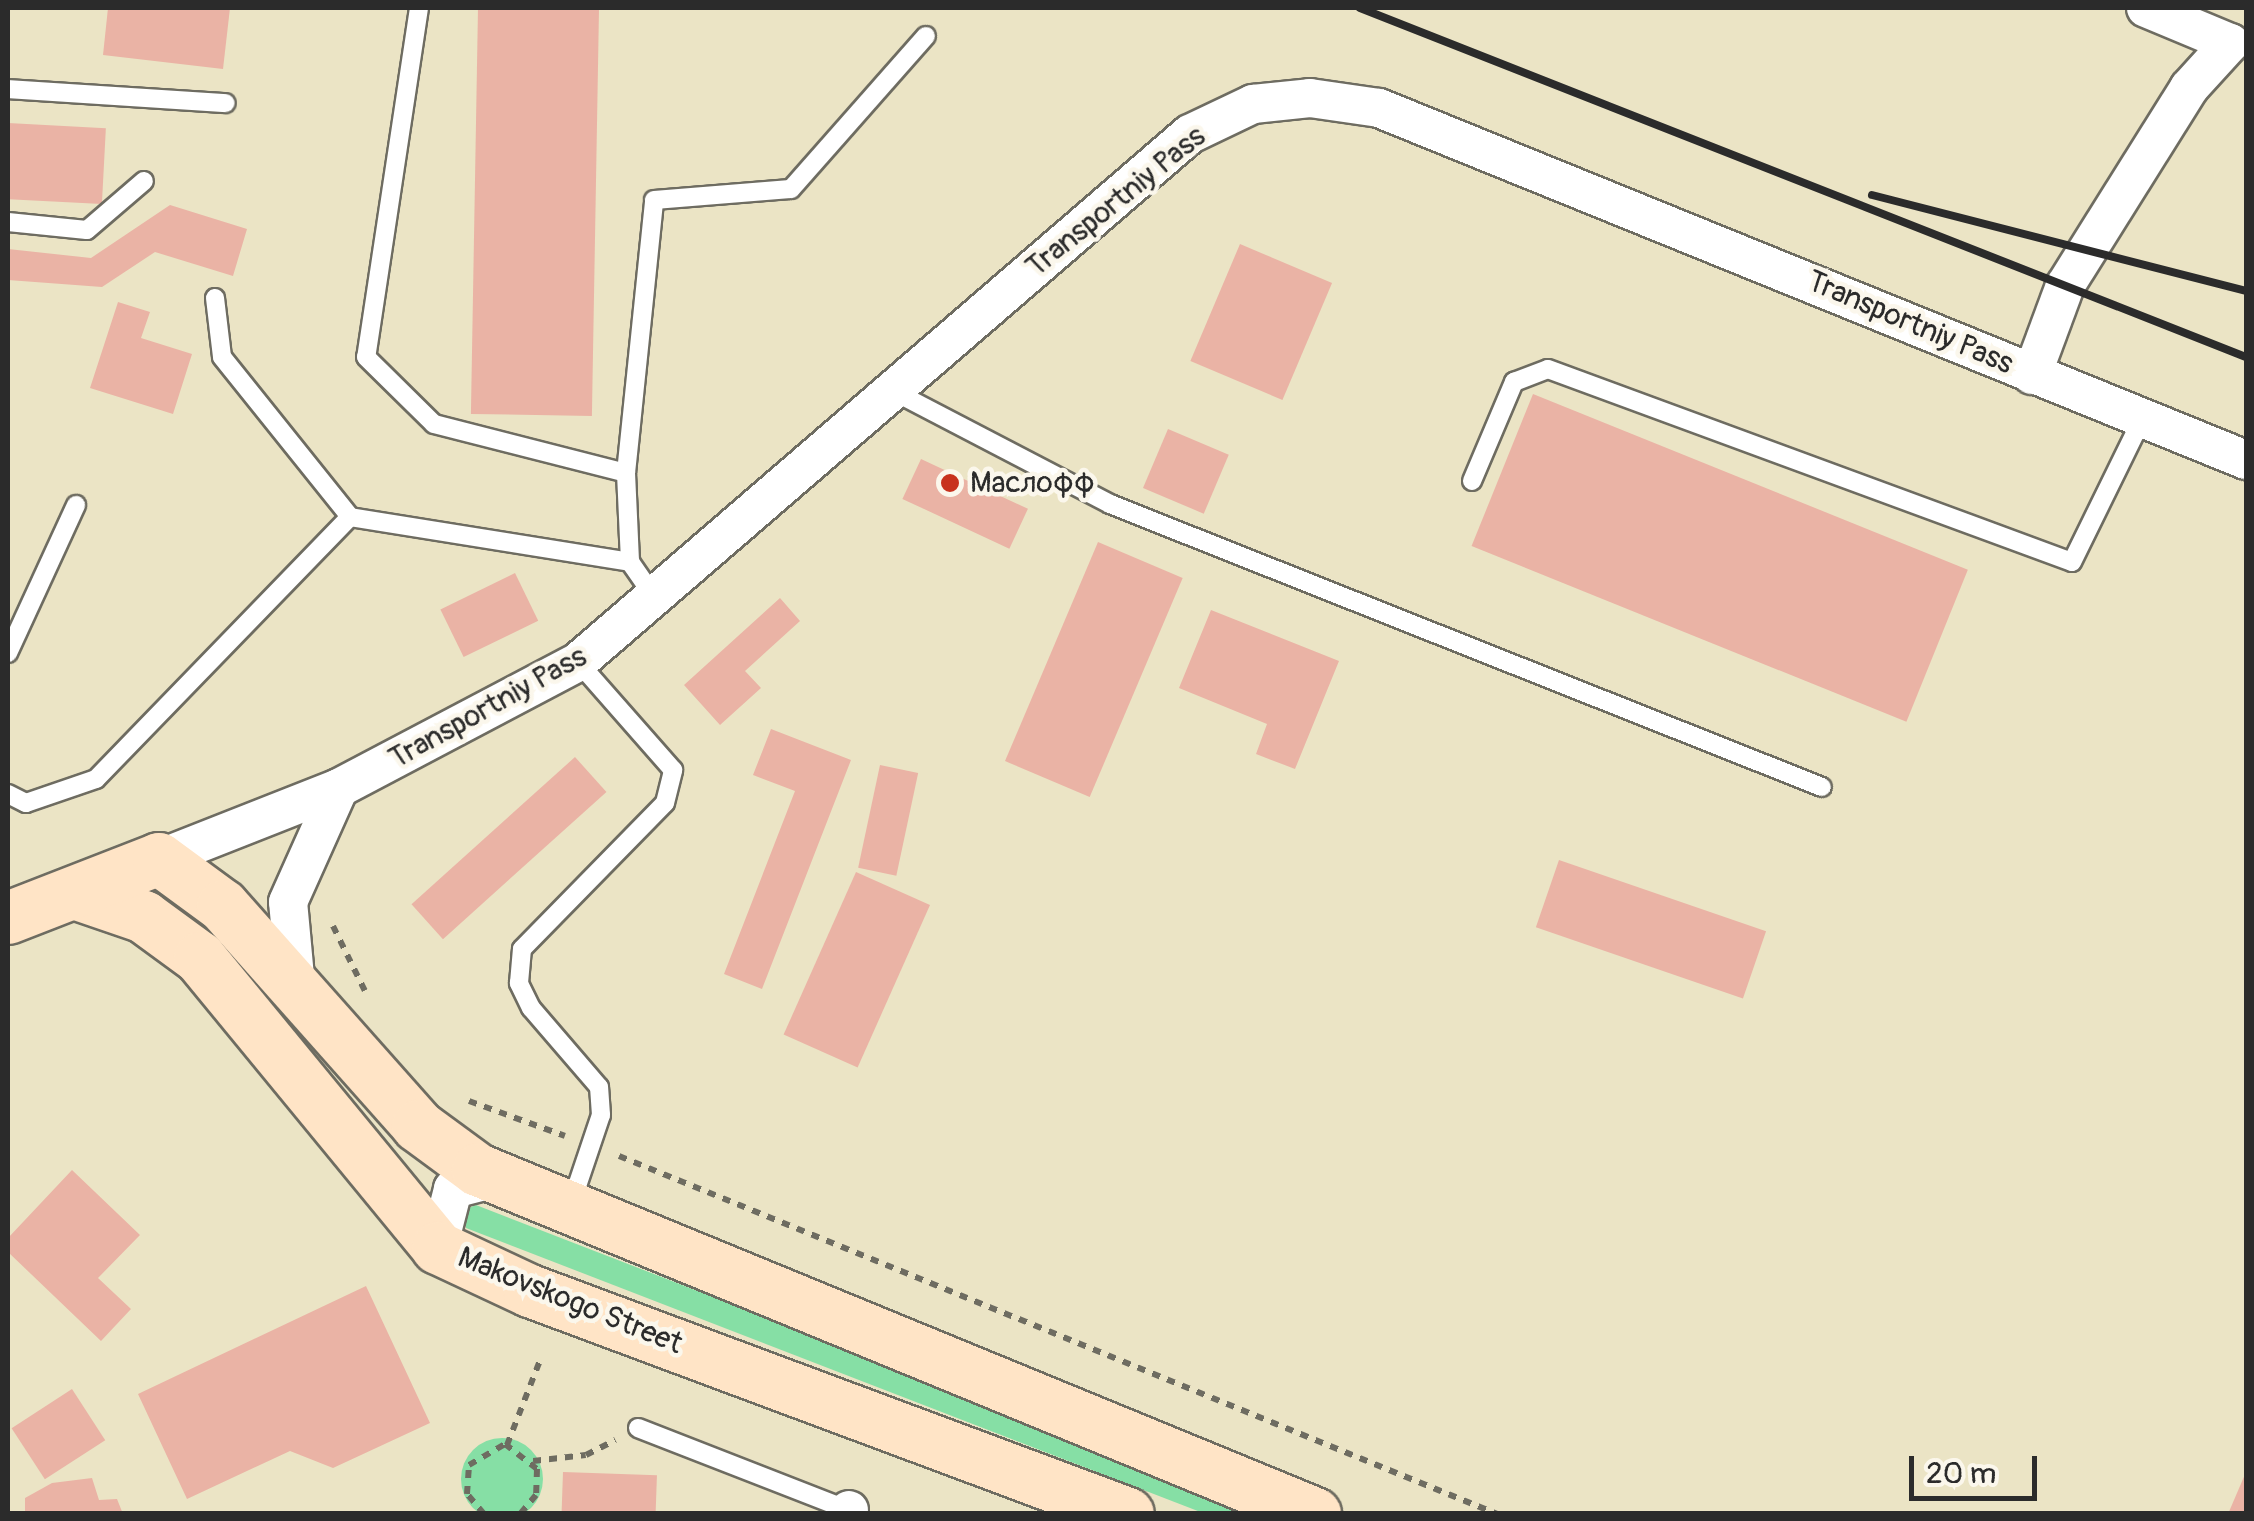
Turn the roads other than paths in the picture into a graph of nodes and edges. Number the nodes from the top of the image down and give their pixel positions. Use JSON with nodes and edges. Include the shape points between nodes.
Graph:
{"nodes":[{"id":1,"x":419,"y":8,"type":"edge"},
{"id":2,"x":2146,"y":8,"type":"edge"},
{"id":3,"x":2238,"y":33,"type":"edge"},
{"id":4,"x":926,"y":36,"type":"dead end"},
{"id":5,"x":8,"y":90,"type":"edge"},
{"id":6,"x":226,"y":103,"type":"dead end"},
{"id":7,"x":144,"y":181,"type":"dead end"},
{"id":8,"x":8,"y":222,"type":"edge"},
{"id":9,"x":214,"y":298,"type":"dead end"},
{"id":10,"x":2032,"y":375,"type":"junction"},
{"id":11,"x":892,"y":391,"type":"junction"},
{"id":12,"x":2142,"y":419,"type":"junction"},
{"id":13,"x":2246,"y":460,"type":"edge"},
{"id":14,"x":626,"y":474,"type":"junction"},
{"id":15,"x":1472,"y":481,"type":"dead end"},
{"id":16,"x":76,"y":505,"type":"dead end"},
{"id":17,"x":350,"y":517,"type":"junction"},
{"id":18,"x":630,"y":562,"type":"junction"},
{"id":19,"x":658,"y":602,"type":"junction"},
{"id":20,"x":8,"y":652,"type":"edge"},
{"id":21,"x":578,"y":662,"type":"junction"},
{"id":22,"x":1822,"y":787,"type":"dead end"},
{"id":23,"x":338,"y":788,"type":"junction"},
{"id":24,"x":8,"y":794,"type":"edge"},
{"id":25,"x":158,"y":860,"type":"junction"},
{"id":26,"x":77,"y":894,"type":"junction"},
{"id":27,"x":8,"y":918,"type":"edge"},
{"id":28,"x":295,"y":976,"type":"junction"},
{"id":29,"x":496,"y":1178,"type":"junction"},
{"id":30,"x":568,"y":1211,"type":"junction"},
{"id":31,"x":438,"y":1248,"type":"junction"},
{"id":32,"x":638,"y":1428,"type":"road end"},
{"id":33,"x":1096,"y":1508,"type":"edge"},
{"id":34,"x":851,"y":1512,"type":"edge"},
{"id":35,"x":1316,"y":1514,"type":"edge"}],
"edges":[{"from":1,"to":14,"type":"lane","via":[[366,357],[434,424]]},
{"from":2,"to":3,"type":"street"},
{"from":3,"to":10,"type":"street","via":[[2190,88],[2065,286]]},
{"from":4,"to":14,"type":"lane","via":[[791,189],[654,200]]},
{"from":5,"to":6,"type":"lane"},
{"from":7,"to":8,"type":"lane","via":[[87,230]]},
{"from":9,"to":17,"type":"lane","via":[[222,357]]},
{"from":10,"to":11,"type":"street","name":"Transportniy Pass","via":[[1543,168],[1379,108],[1310,98],[1252,104],[1190,134]]},
{"from":10,"to":12,"type":"street","name":"Transportniy Pass"},
{"from":11,"to":19,"type":"street","name":"Transportniy Pass"},
{"from":11,"to":22,"type":"lane","via":[[1110,504]]},
{"from":12,"to":13,"type":"street","name":"Transportniy Pass"},
{"from":12,"to":15,"type":"lane","via":[[2072,562],[1548,369],[1514,382]]},
{"from":14,"to":18,"type":"lane"},
{"from":16,"to":20,"type":"lane"},
{"from":17,"to":18,"type":"lane"},
{"from":17,"to":24,"type":"lane","via":[[96,779],[26,803]]},
{"from":18,"to":19,"type":"lane"},
{"from":19,"to":21,"type":"street","name":"Transportniy Pass"},
{"from":21,"to":23,"type":"street","name":"Transportniy Pass"},
{"from":21,"to":30,"type":"lane","via":[[673,770],[665,803],[522,949],[518,982],[531,1008],[599,1088],[593,1146]]},
{"from":23,"to":25,"type":"street","name":"Transportniy Pass"},
{"from":23,"to":28,"type":"street","via":[[288,902]]},
{"from":25,"to":26,"type":"main road"},
{"from":25,"to":28,"type":"main road"},
{"from":26,"to":27,"type":"main road"},
{"from":26,"to":31,"type":"main road","name":"Makovskogo Street","via":[[144,917],[200,958]]},
{"from":28,"to":29,"type":"main road","via":[[418,1126]]},
{"from":29,"to":30,"type":"main road"},
{"from":29,"to":31,"type":"street","via":[[453,1189]]},
{"from":30,"to":35,"type":"main road"},
{"from":31,"to":33,"type":"main road","name":"Makovskogo Street","via":[[530,1291]]},
{"from":32,"to":34,"type":"lane"}]}
